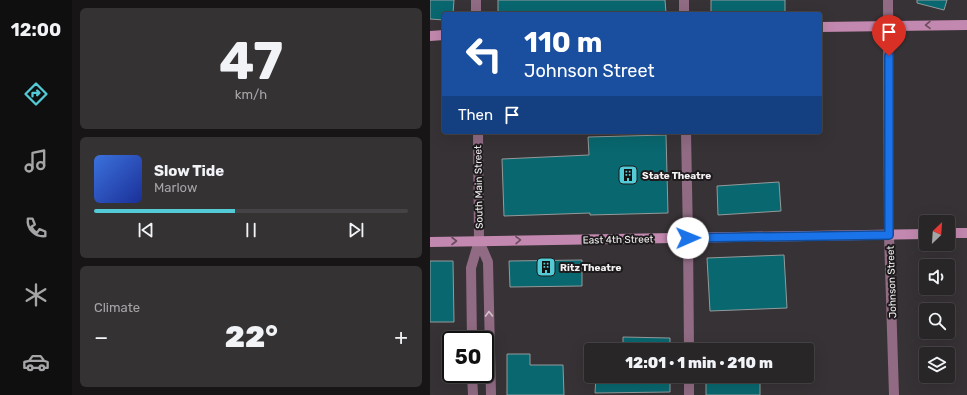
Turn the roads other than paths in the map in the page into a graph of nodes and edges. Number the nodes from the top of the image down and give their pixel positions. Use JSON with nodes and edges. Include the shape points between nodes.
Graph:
{"nodes":[{"id":1,"x":476,"y":0,"type":"edge"},
{"id":2,"x":684,"y":0,"type":"edge"},
{"id":3,"x":888,"y":0,"type":"edge"},
{"id":4,"x":476,"y":12,"type":"edge"},
{"id":5,"x":684,"y":12,"type":"edge"},
{"id":6,"x":967,"y":25,"type":"edge"},
{"id":7,"x":889,"y":26,"type":"junction"},
{"id":8,"x":822,"y":27,"type":"edge"},
{"id":9,"x":430,"y":36,"type":"edge"},
{"id":10,"x":442,"y":36,"type":"edge"},
{"id":11,"x":478,"y":134,"type":"edge"},
{"id":12,"x":686,"y":134,"type":"edge"},
{"id":13,"x":967,"y":233,"type":"edge"},
{"id":14,"x":919,"y":234,"type":"edge"},
{"id":15,"x":955,"y":234,"type":"edge"},
{"id":16,"x":889,"y":235,"type":"junction"},
{"id":17,"x":688,"y":238,"type":"junction"},
{"id":18,"x":479,"y":241,"type":"junction"},
{"id":19,"x":430,"y":242,"type":"edge"},
{"id":20,"x":472,"y":331,"type":"edge"},
{"id":21,"x":689,"y":343,"type":"edge"},
{"id":22,"x":472,"y":383,"type":"edge"},
{"id":23,"x":689,"y":383,"type":"edge"},
{"id":24,"x":473,"y":395,"type":"edge"},
{"id":25,"x":490,"y":395,"type":"edge"},
{"id":26,"x":689,"y":395,"type":"edge"},
{"id":27,"x":894,"y":395,"type":"edge"}],
"edges":[{"from":1,"to":4,"type":"street"},
{"from":2,"to":5,"type":"street"},
{"from":3,"to":7,"type":"street","name":"Johnson Street"},
{"from":6,"to":7,"type":"main road","one_way":true},
{"from":7,"to":8,"type":"main road"},
{"from":7,"to":16,"type":"street","name":"Johnson Street"},
{"from":9,"to":10,"type":"main road"},
{"from":11,"to":18,"type":"street","name":"South Main Street"},
{"from":12,"to":17,"type":"street"},
{"from":13,"to":15,"type":"main road"},
{"from":14,"to":16,"type":"main road","name":"East 4th Street"},
{"from":16,"to":17,"type":"main road","name":"East 4th Street"},
{"from":16,"to":27,"type":"street","name":"Johnson Street"},
{"from":18,"to":17,"type":"main road","name":"East 4th Street","one_way":true},
{"from":17,"to":21,"type":"street"},
{"from":19,"to":18,"type":"main road","name":"East 4th Street","one_way":true},
{"from":18,"to":20,"type":"street","name":"South Main Street","via":[[471,268]]},
{"from":25,"to":18,"type":"street","name":"South Main Street","one_way":true,"via":[[488,262]]},
{"from":22,"to":24,"type":"street"},
{"from":23,"to":26,"type":"street"}]}
